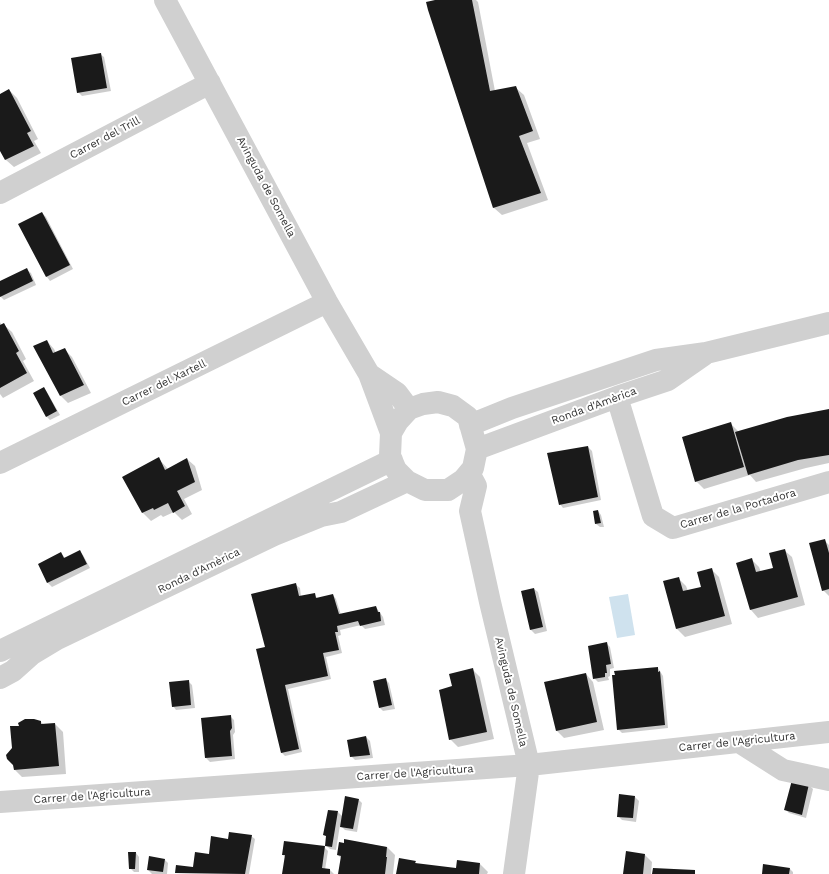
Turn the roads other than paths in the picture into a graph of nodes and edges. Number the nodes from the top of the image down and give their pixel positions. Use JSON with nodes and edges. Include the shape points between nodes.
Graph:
{"nodes":[{"id":1,"x":164,"y":0,"type":"edge"},
{"id":2,"x":210,"y":83,"type":"junction"},
{"id":3,"x":0,"y":193,"type":"edge"},
{"id":4,"x":327,"y":302,"type":"junction"},
{"id":5,"x":829,"y":323,"type":"edge"},
{"id":6,"x":706,"y":353,"type":"junction"},
{"id":7,"x":369,"y":374,"type":"junction"},
{"id":8,"x":617,"y":397,"type":"junction"},
{"id":9,"x":409,"y":409,"type":"junction"},
{"id":10,"x":470,"y":425,"type":"junction"},
{"id":11,"x":392,"y":433,"type":"junction"},
{"id":12,"x":477,"y":450,"type":"junction"},
{"id":13,"x":392,"y":460,"type":"junction"},
{"id":14,"x":0,"y":463,"type":"edge"},
{"id":15,"x":469,"y":473,"type":"junction"},
{"id":16,"x":407,"y":482,"type":"junction"},
{"id":17,"x":829,"y":482,"type":"edge"},
{"id":18,"x":448,"y":490,"type":"junction"},
{"id":19,"x":470,"y":511,"type":"junction"},
{"id":20,"x":0,"y":651,"type":"edge"},
{"id":21,"x":0,"y":678,"type":"edge"},
{"id":22,"x":829,"y":732,"type":"edge"},
{"id":23,"x":739,"y":742,"type":"junction"},
{"id":24,"x":529,"y":765,"type":"junction"},
{"id":25,"x":829,"y":780,"type":"edge"},
{"id":26,"x":0,"y":802,"type":"edge"},
{"id":27,"x":514,"y":874,"type":"edge"}],
"edges":[{"from":1,"to":2,"type":"street","name":"Avinguda de Somella"},
{"from":2,"to":3,"type":"street","name":"Carrer del Trill"},
{"from":2,"to":4,"type":"street","name":"Avinguda de Somella"},
{"from":4,"to":7,"type":"street","name":"Avinguda de Somella"},
{"from":4,"to":14,"type":"street","name":"Carrer del Xartell"},
{"from":5,"to":6,"type":"street","name":"Ronda d'Amèrica"},
{"from":6,"to":8,"type":"street","name":"Ronda d'Amèrica","via":[[668,380]]},
{"from":6,"to":10,"type":"street","name":"Ronda d'Amèrica","via":[[656,360],[512,408]]},
{"from":7,"to":9,"type":"street","name":"Avinguda de Somella","via":[[397,393]]},
{"from":7,"to":11,"type":"street","name":"Avinguda de Somella"},
{"from":8,"to":12,"type":"street","name":"Ronda d'Amèrica"},
{"from":8,"to":17,"type":"street","name":"Carrer de la Portadora","via":[[652,516],[673,528]]},
{"from":9,"to":10,"type":"street","via":[[438,402],[453,406],[468,417]]},
{"from":9,"to":11,"type":"street","via":[[398,421]]},
{"from":10,"to":12,"type":"street"},
{"from":11,"to":13,"type":"street"},
{"from":12,"to":15,"type":"street"},
{"from":13,"to":16,"type":"street","via":[[396,470]]},
{"from":13,"to":20,"type":"street","name":"Ronda d'Amèrica"},
{"from":15,"to":18,"type":"street"},
{"from":15,"to":19,"type":"street","name":"Avinguda de Somella","via":[[476,486]]},
{"from":16,"to":18,"type":"street","via":[[425,490]]},
{"from":16,"to":21,"type":"street","name":"Ronda d'Amèrica","via":[[341,512],[320,516],[274,535],[57,639]]},
{"from":18,"to":19,"type":"street"},
{"from":19,"to":24,"type":"street","name":"Avinguda de Somella"},
{"from":22,"to":23,"type":"street","name":"Carrer de l'Agricultura"},
{"from":23,"to":24,"type":"street","name":"Carrer de l'Agricultura"},
{"from":23,"to":25,"type":"street","via":[[783,770]]},
{"from":24,"to":26,"type":"street","name":"Carrer de l'Agricultura"},
{"from":24,"to":27,"type":"street","name":"Avinguda de Somella"}]}
